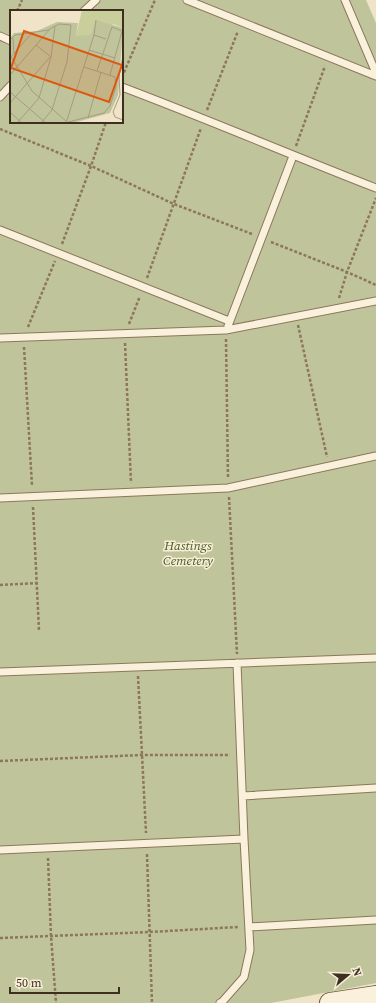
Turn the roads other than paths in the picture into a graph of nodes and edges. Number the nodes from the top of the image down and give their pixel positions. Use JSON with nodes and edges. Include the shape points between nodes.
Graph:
{"nodes":[{"id":1,"x":96,"y":0,"type":"edge"},
{"id":2,"x":186,"y":0,"type":"edge"},
{"id":3,"x":345,"y":0,"type":"edge"},
{"id":4,"x":85,"y":10,"type":"edge"},
{"id":5,"x":0,"y":36,"type":"edge"},
{"id":6,"x":10,"y":41,"type":"edge"},
{"id":7,"x":376,"y":75,"type":"edge"},
{"id":8,"x":10,"y":85,"type":"edge"},
{"id":9,"x":123,"y":87,"type":"edge"},
{"id":10,"x":0,"y":97,"type":"edge"},
{"id":11,"x":293,"y":156,"type":"junction"},
{"id":12,"x":376,"y":188,"type":"edge"},
{"id":13,"x":0,"y":230,"type":"edge"},
{"id":14,"x":376,"y":301,"type":"edge"},
{"id":15,"x":229,"y":321,"type":"junction"},
{"id":16,"x":226,"y":330,"type":"junction"},
{"id":17,"x":0,"y":338,"type":"edge"},
{"id":18,"x":376,"y":456,"type":"edge"},
{"id":19,"x":0,"y":498,"type":"edge"},
{"id":20,"x":376,"y":658,"type":"edge"},
{"id":21,"x":237,"y":663,"type":"junction"},
{"id":22,"x":0,"y":672,"type":"edge"},
{"id":23,"x":376,"y":788,"type":"edge"},
{"id":24,"x":243,"y":796,"type":"junction"},
{"id":25,"x":244,"y":839,"type":"junction"},
{"id":26,"x":0,"y":850,"type":"edge"},
{"id":27,"x":376,"y":920,"type":"edge"},
{"id":28,"x":249,"y":927,"type":"junction"},
{"id":29,"x":376,"y":996,"type":"edge"},
{"id":30,"x":220,"y":1003,"type":"edge"},
{"id":31,"x":330,"y":1003,"type":"edge"}],
"edges":[{"from":1,"to":4,"type":"lane"},
{"from":2,"to":7,"type":"lane"},
{"from":3,"to":7,"type":"lane"},
{"from":5,"to":6,"type":"lane"},
{"from":8,"to":10,"type":"lane"},
{"from":9,"to":11,"type":"lane"},
{"from":11,"to":12,"type":"lane"},
{"from":11,"to":15,"type":"lane"},
{"from":13,"to":15,"type":"lane"},
{"from":14,"to":16,"type":"lane"},
{"from":15,"to":16,"type":"lane"},
{"from":16,"to":17,"type":"lane"},
{"from":18,"to":19,"type":"lane","via":[[228,488]]},
{"from":20,"to":21,"type":"lane"},
{"from":21,"to":22,"type":"lane"},
{"from":21,"to":24,"type":"lane"},
{"from":23,"to":24,"type":"lane"},
{"from":24,"to":25,"type":"lane"},
{"from":25,"to":26,"type":"lane"},
{"from":25,"to":28,"type":"lane"},
{"from":27,"to":28,"type":"lane"},
{"from":28,"to":30,"type":"lane","via":[[250,950],[244,977]]},
{"from":29,"to":31,"type":"street"}]}
